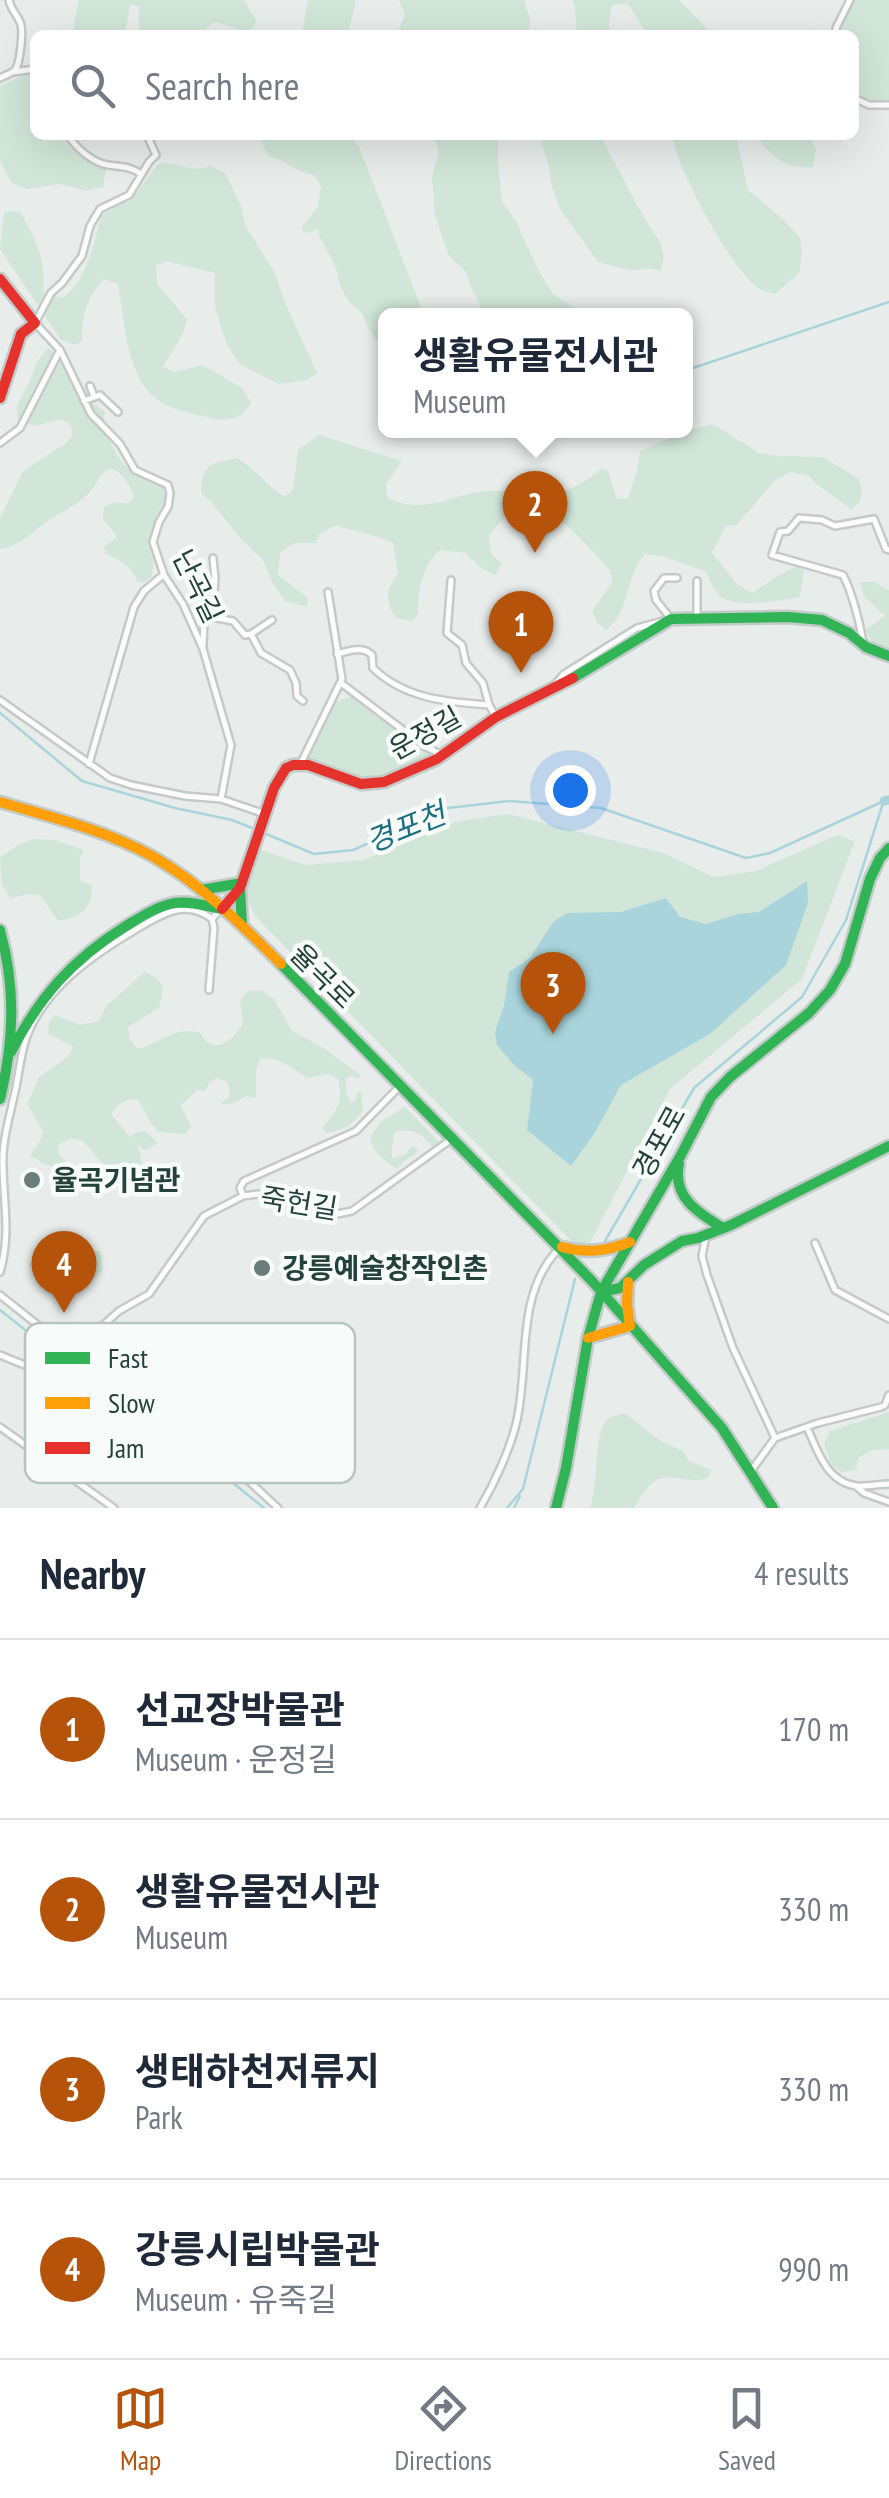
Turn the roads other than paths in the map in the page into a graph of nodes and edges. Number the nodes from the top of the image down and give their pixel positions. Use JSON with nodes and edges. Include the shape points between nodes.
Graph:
{"nodes":[{"id":1,"x":10,"y":0,"type":"edge"},
{"id":2,"x":850,"y":0,"type":"edge"},
{"id":3,"x":836,"y":30,"type":"edge"},
{"id":4,"x":30,"y":69,"type":"edge"},
{"id":5,"x":10,"y":73,"type":"junction"},
{"id":6,"x":0,"y":78,"type":"edge"},
{"id":7,"x":859,"y":100,"type":"edge"},
{"id":8,"x":889,"y":105,"type":"edge"},
{"id":9,"x":71,"y":140,"type":"edge"},
{"id":10,"x":149,"y":140,"type":"edge"},
{"id":11,"x":141,"y":174,"type":"junction"},
{"id":12,"x":0,"y":278,"type":"edge"},
{"id":13,"x":35,"y":323,"type":"junction"},
{"id":14,"x":60,"y":350,"type":"junction"},
{"id":15,"x":90,"y":386,"type":"dead end"},
{"id":16,"x":94,"y":396,"type":"junction"},
{"id":17,"x":0,"y":398,"type":"edge"},
{"id":18,"x":84,"y":401,"type":"junction"},
{"id":19,"x":118,"y":412,"type":"dead end"},
{"id":20,"x":0,"y":444,"type":"edge"},
{"id":21,"x":889,"y":550,"type":"edge"},
{"id":22,"x":213,"y":558,"type":"dead end"},
{"id":23,"x":164,"y":574,"type":"junction"},
{"id":24,"x":678,"y":578,"type":"dead end"},
{"id":25,"x":451,"y":580,"type":"dead end"},
{"id":26,"x":697,"y":581,"type":"dead end"},
{"id":27,"x":328,"y":592,"type":"dead end"},
{"id":28,"x":212,"y":617,"type":"junction"},
{"id":29,"x":696,"y":618,"type":"junction"},
{"id":30,"x":672,"y":619,"type":"junction"},
{"id":31,"x":272,"y":620,"type":"dead end"},
{"id":32,"x":252,"y":634,"type":"junction"},
{"id":33,"x":863,"y":644,"type":"junction"},
{"id":34,"x":203,"y":648,"type":"junction"},
{"id":35,"x":337,"y":654,"type":"junction"},
{"id":36,"x":889,"y":656,"type":"edge"},
{"id":37,"x":341,"y":682,"type":"junction"},
{"id":38,"x":0,"y":700,"type":"edge"},
{"id":39,"x":303,"y":701,"type":"dead end"},
{"id":40,"x":489,"y":705,"type":"junction"},
{"id":41,"x":496,"y":717,"type":"junction"},
{"id":42,"x":442,"y":755,"type":"junction"},
{"id":43,"x":89,"y":764,"type":"junction"},
{"id":44,"x":300,"y":764,"type":"junction"},
{"id":45,"x":221,"y":798,"type":"junction"},
{"id":46,"x":0,"y":802,"type":"edge"},
{"id":47,"x":264,"y":816,"type":"junction"},
{"id":48,"x":889,"y":848,"type":"edge"},
{"id":49,"x":241,"y":886,"type":"junction"},
{"id":50,"x":201,"y":890,"type":"junction"},
{"id":51,"x":222,"y":909,"type":"junction"},
{"id":52,"x":212,"y":919,"type":"junction"},
{"id":53,"x":242,"y":926,"type":"junction"},
{"id":54,"x":0,"y":930,"type":"edge"},
{"id":55,"x":0,"y":947,"type":"edge"},
{"id":56,"x":209,"y":990,"type":"dead end"},
{"id":57,"x":11,"y":1052,"type":"junction"},
{"id":58,"x":0,"y":1079,"type":"edge"},
{"id":59,"x":400,"y":1086,"type":"junction"},
{"id":60,"x":0,"y":1098,"type":"edge"},
{"id":61,"x":452,"y":1138,"type":"junction"},
{"id":62,"x":889,"y":1146,"type":"edge"},
{"id":63,"x":1,"y":1152,"type":"edge"},
{"id":64,"x":681,"y":1155,"type":"junction"},
{"id":65,"x":242,"y":1196,"type":"junction"},
{"id":66,"x":704,"y":1215,"type":"junction"},
{"id":67,"x":723,"y":1228,"type":"junction"},
{"id":68,"x":702,"y":1237,"type":"junction"},
{"id":69,"x":630,"y":1242,"type":"junction"},
{"id":70,"x":815,"y":1243,"type":"dead end"},
{"id":71,"x":559,"y":1251,"type":"junction"},
{"id":72,"x":0,"y":1272,"type":"edge"},
{"id":73,"x":628,"y":1282,"type":"junction"},
{"id":74,"x":601,"y":1292,"type":"junction"},
{"id":75,"x":0,"y":1295,"type":"edge"},
{"id":76,"x":889,"y":1319,"type":"edge"},
{"id":77,"x":34,"y":1323,"type":"edge"},
{"id":78,"x":106,"y":1323,"type":"edge"},
{"id":79,"x":630,"y":1326,"type":"junction"},
{"id":80,"x":588,"y":1338,"type":"junction"},
{"id":81,"x":0,"y":1355,"type":"edge"},
{"id":82,"x":25,"y":1365,"type":"edge"},
{"id":83,"x":889,"y":1395,"type":"edge"},
{"id":84,"x":0,"y":1427,"type":"edge"},
{"id":85,"x":807,"y":1427,"type":"junction"},
{"id":86,"x":775,"y":1438,"type":"junction"},
{"id":87,"x":25,"y":1445,"type":"edge"},
{"id":88,"x":751,"y":1471,"type":"junction"},
{"id":89,"x":79,"y":1483,"type":"edge"},
{"id":90,"x":252,"y":1483,"type":"edge"},
{"id":91,"x":856,"y":1486,"type":"junction"},
{"id":92,"x":887,"y":1486,"type":"edge"},
{"id":93,"x":889,"y":1502,"type":"edge"},
{"id":94,"x":771,"y":1507,"type":"edge"},
{"id":95,"x":114,"y":1508,"type":"edge"},
{"id":96,"x":278,"y":1508,"type":"edge"},
{"id":97,"x":480,"y":1508,"type":"edge"},
{"id":98,"x":556,"y":1508,"type":"edge"}],
"edges":[{"from":1,"to":5,"type":"street","via":[[22,30],[18,65]]},
{"from":2,"to":3,"type":"street"},
{"from":4,"to":5,"type":"street"},
{"from":5,"to":6,"type":"street"},
{"from":7,"to":8,"type":"street"},
{"from":9,"to":11,"type":"street","via":[[103,165]]},
{"from":10,"to":11,"type":"street","via":[[156,155]]},
{"from":11,"to":13,"type":"street","via":[[129,195],[100,209],[82,256]]},
{"from":12,"to":13,"type":"street","name":"난곡길"},
{"from":13,"to":14,"type":"street","name":"난곡길"},
{"from":13,"to":17,"type":"street","via":[[21,334]]},
{"from":14,"to":18,"type":"street","name":"난곡길"},
{"from":14,"to":20,"type":"street","via":[[20,428]]},
{"from":15,"to":16,"type":"street"},
{"from":16,"to":18,"type":"street"},
{"from":16,"to":19,"type":"street"},
{"from":18,"to":23,"type":"street","name":"난곡길","via":[[135,470],[168,485],[168,507],[153,542]]},
{"from":21,"to":33,"type":"street","via":[[874,520],[834,526],[798,518],[780,532],[772,555],[843,574]]},
{"from":22,"to":28,"type":"street"},
{"from":23,"to":34,"type":"street","name":"난곡길"},
{"from":23,"to":43,"type":"street","via":[[134,607]]},
{"from":24,"to":30,"type":"street","via":[[664,578],[654,591]]},
{"from":25,"to":40,"type":"street","via":[[447,633],[462,645]]},
{"from":26,"to":29,"type":"street"},
{"from":27,"to":35,"type":"street"},
{"from":28,"to":32,"type":"street"},
{"from":28,"to":34,"type":"street","via":[[204,621]]},
{"from":29,"to":30,"type":"street","name":"운정길"},
{"from":29,"to":33,"type":"street","name":"운정길","via":[[822,620]]},
{"from":30,"to":41,"type":"street","name":"운정길"},
{"from":31,"to":32,"type":"street"},
{"from":32,"to":39,"type":"street","via":[[261,654],[290,670]]},
{"from":33,"to":36,"type":"street","name":"운정길"},
{"from":34,"to":45,"type":"street","name":"난곡길","via":[[231,746]]},
{"from":35,"to":37,"type":"street"},
{"from":35,"to":40,"type":"street","via":[[367,650],[373,668],[399,688]]},
{"from":37,"to":42,"type":"street"},
{"from":37,"to":44,"type":"street"},
{"from":38,"to":43,"type":"street"},
{"from":40,"to":41,"type":"street"},
{"from":41,"to":42,"type":"street","name":"운정길"},
{"from":42,"to":44,"type":"street","name":"운정길","via":[[374,784]]},
{"from":43,"to":45,"type":"street","via":[[130,785]]},
{"from":44,"to":47,"type":"street","via":[[281,773]]},
{"from":45,"to":47,"type":"street"},
{"from":46,"to":50,"type":"street","name":"율곡로","via":[[118,840]]},
{"from":47,"to":49,"type":"street"},
{"from":48,"to":64,"type":"street","name":"경포로","via":[[870,878],[845,964],[830,990],[720,1087]]},
{"from":49,"to":50,"type":"street"},
{"from":49,"to":51,"type":"street"},
{"from":49,"to":53,"type":"street"},
{"from":50,"to":51,"type":"street","name":"율곡로"},
{"from":51,"to":52,"type":"street"},
{"from":51,"to":53,"type":"street","name":"율곡로"},
{"from":51,"to":57,"type":"street","via":[[176,902],[100,942],[43,995]]},
{"from":52,"to":56,"type":"street"},
{"from":52,"to":63,"type":"street","via":[[192,909],[164,913],[104,948],[57,989],[27,1036]]},
{"from":53,"to":59,"type":"street","name":"율곡로"},
{"from":54,"to":57,"type":"street","via":[[12,979]]},
{"from":55,"to":58,"type":"street","via":[[9,1010]]},
{"from":57,"to":60,"type":"street"},
{"from":59,"to":61,"type":"street","name":"율곡로"},
{"from":59,"to":65,"type":"street","via":[[356,1131],[244,1181]]},
{"from":61,"to":65,"type":"street","name":"죽헌길","via":[[352,1211]]},
{"from":61,"to":71,"type":"street","name":"율곡로"},
{"from":62,"to":67,"type":"street"},
{"from":63,"to":72,"type":"street","via":[[8,1237]]},
{"from":64,"to":66,"type":"street","via":[[679,1190]]},
{"from":64,"to":69,"type":"street","name":"경포로"},
{"from":65,"to":78,"type":"street","name":"죽헌길","via":[[204,1216],[149,1294]]},
{"from":66,"to":67,"type":"street"},
{"from":66,"to":68,"type":"street"},
{"from":67,"to":68,"type":"street"},
{"from":68,"to":73,"type":"street","via":[[660,1254]]},
{"from":68,"to":86,"type":"street","via":[[707,1275],[733,1348]]},
{"from":69,"to":71,"type":"street","via":[[596,1252]]},
{"from":69,"to":74,"type":"street","name":"경포로"},
{"from":70,"to":76,"type":"street","via":[[835,1290]]},
{"from":71,"to":74,"type":"street","name":"율곡로"},
{"from":71,"to":97,"type":"street","via":[[542,1270],[530,1303],[516,1424]]},
{"from":73,"to":74,"type":"street"},
{"from":73,"to":79,"type":"street"},
{"from":74,"to":79,"type":"street"},
{"from":74,"to":80,"type":"street","name":"경포로"},
{"from":75,"to":77,"type":"street"},
{"from":79,"to":80,"type":"street"},
{"from":79,"to":88,"type":"street","via":[[722,1428]]},
{"from":80,"to":98,"type":"street","name":"경포로"},
{"from":81,"to":82,"type":"street","name":"죽헌길"},
{"from":83,"to":85,"type":"street","via":[[880,1408]]},
{"from":84,"to":87,"type":"street"},
{"from":85,"to":86,"type":"street"},
{"from":85,"to":91,"type":"street","via":[[831,1474]]},
{"from":86,"to":88,"type":"street"},
{"from":88,"to":94,"type":"street"},
{"from":89,"to":95,"type":"street"},
{"from":90,"to":96,"type":"street"},
{"from":91,"to":92,"type":"street"},
{"from":91,"to":93,"type":"street"}]}
